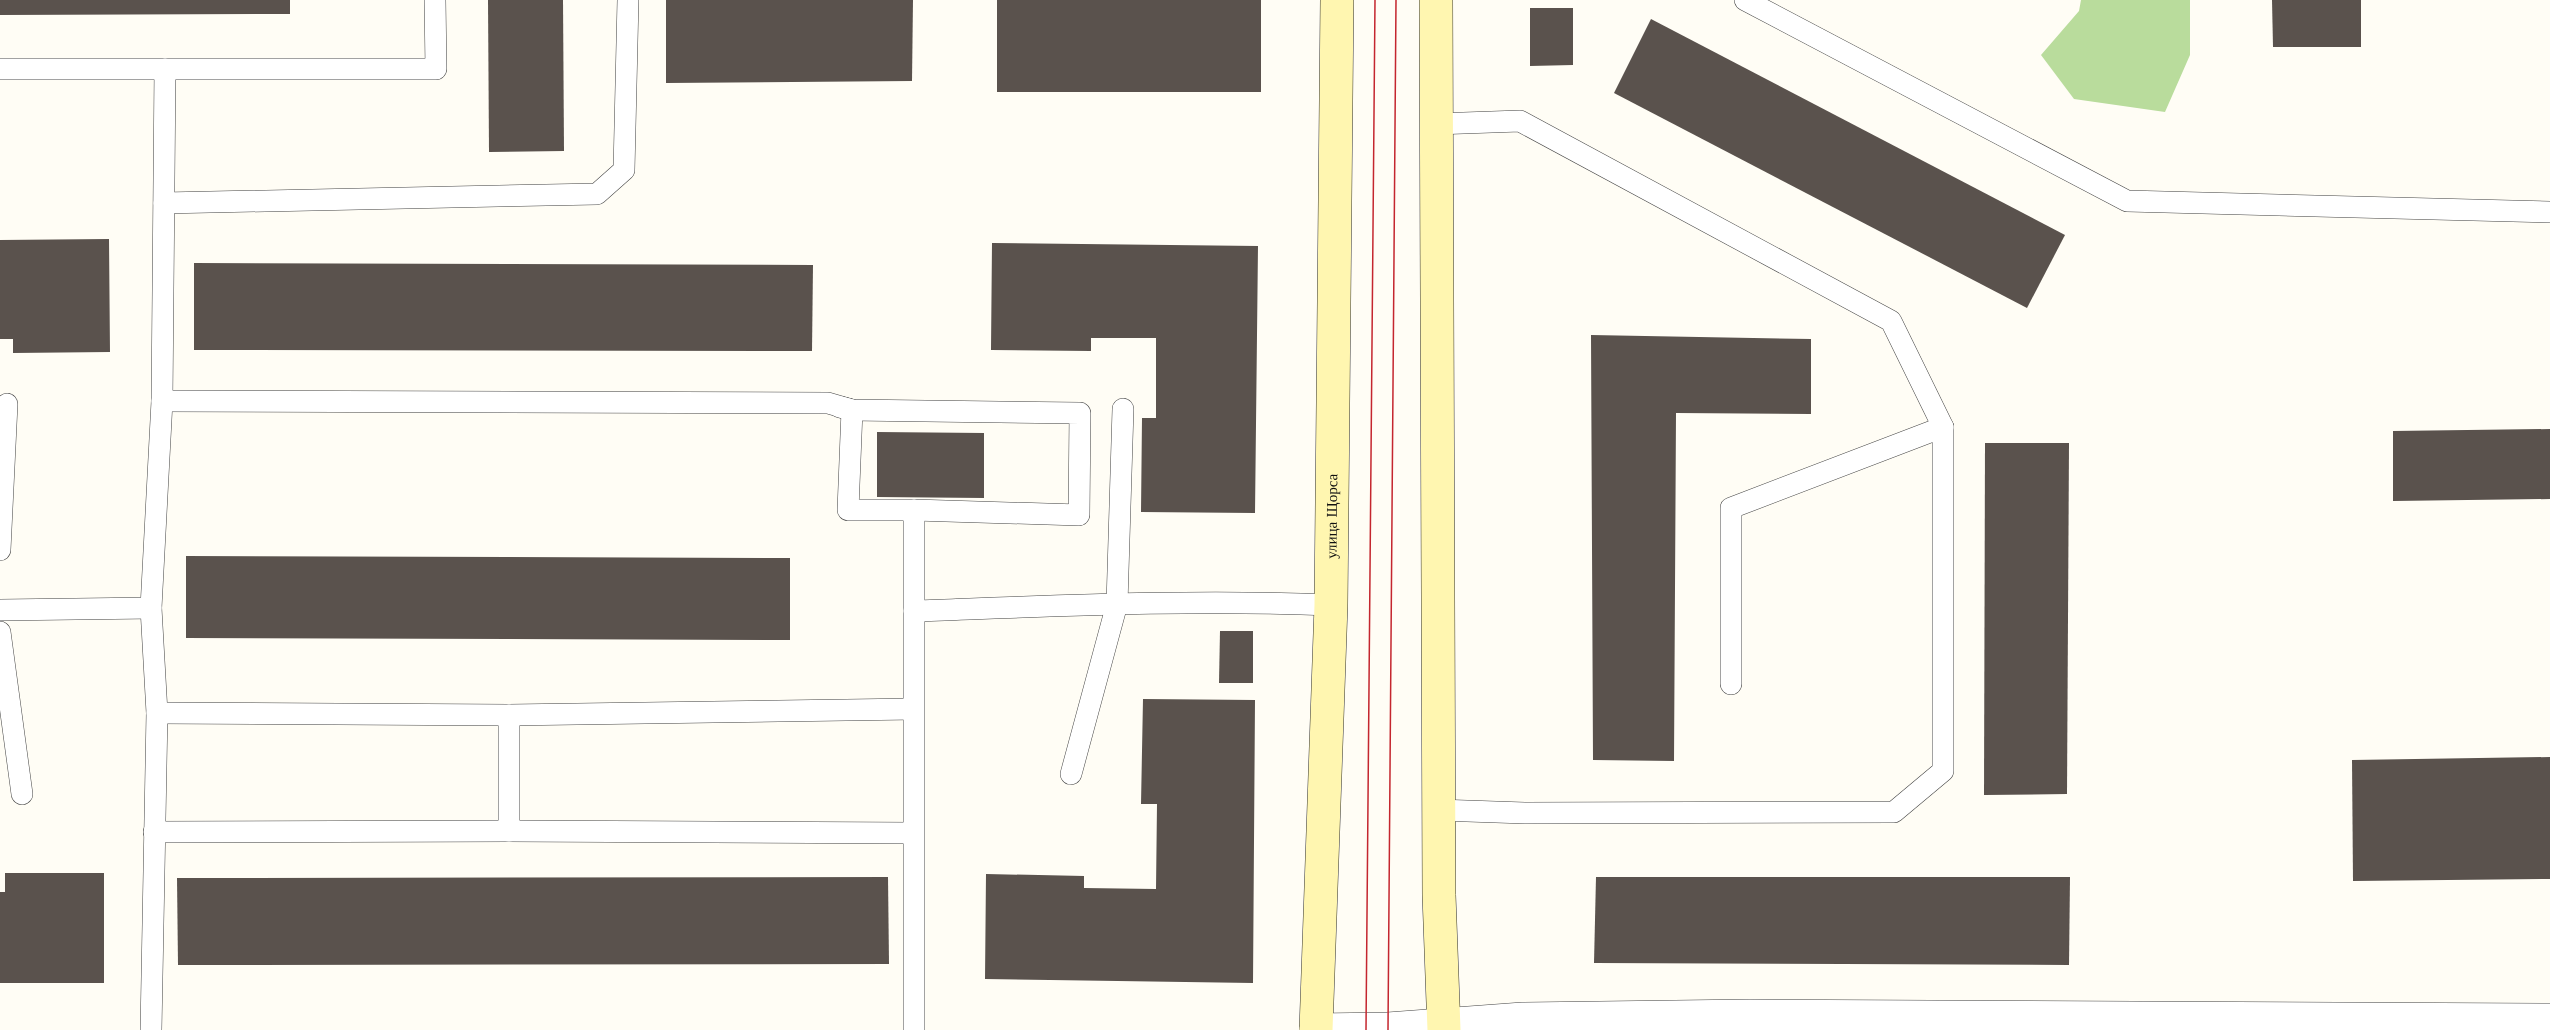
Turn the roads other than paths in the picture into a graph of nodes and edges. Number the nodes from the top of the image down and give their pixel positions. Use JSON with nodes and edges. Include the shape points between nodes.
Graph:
{"nodes":[{"id":1,"x":435,"y":0,"type":"edge"},
{"id":2,"x":628,"y":0,"type":"edge"},
{"id":3,"x":1337,"y":0,"type":"edge"},
{"id":4,"x":1436,"y":0,"type":"edge"},
{"id":5,"x":1744,"y":0,"type":"edge"},
{"id":6,"x":0,"y":69,"type":"edge"},
{"id":7,"x":165,"y":69,"type":"junction"},
{"id":8,"x":1435,"y":124,"type":"junction"},
{"id":9,"x":164,"y":203,"type":"junction"},
{"id":10,"x":2550,"y":212,"type":"edge"},
{"id":11,"x":162,"y":401,"type":"junction"},
{"id":12,"x":8,"y":404,"type":"dead end"},
{"id":13,"x":1123,"y":409,"type":"dead end"},
{"id":14,"x":852,"y":410,"type":"junction"},
{"id":15,"x":1942,"y":428,"type":"junction"},
{"id":16,"x":914,"y":510,"type":"junction"},
{"id":17,"x":0,"y":549,"type":"edge"},
{"id":18,"x":1117,"y":604,"type":"junction"},
{"id":19,"x":1331,"y":605,"type":"junction"},
{"id":20,"x":151,"y":609,"type":"junction"},
{"id":21,"x":0,"y":610,"type":"edge"},
{"id":22,"x":914,"y":611,"type":"junction"},
{"id":23,"x":0,"y":632,"type":"edge"},
{"id":24,"x":1731,"y":684,"type":"dead end"},
{"id":25,"x":913,"y":709,"type":"junction"},
{"id":26,"x":157,"y":713,"type":"junction"},
{"id":27,"x":509,"y":715,"type":"junction"},
{"id":28,"x":1071,"y":774,"type":"dead end"},
{"id":29,"x":22,"y":794,"type":"dead end"},
{"id":30,"x":1438,"y":810,"type":"junction"},
{"id":31,"x":509,"y":831,"type":"junction"},
{"id":32,"x":154,"y":832,"type":"junction"},
{"id":33,"x":913,"y":833,"type":"junction"},
{"id":34,"x":2550,"y":1020,"type":"edge"},
{"id":35,"x":1749,"y":1023,"type":"edge"},
{"id":36,"x":1444,"y":1027,"type":"edge"},
{"id":37,"x":151,"y":1030,"type":"edge"},
{"id":38,"x":914,"y":1030,"type":"edge"},
{"id":39,"x":1316,"y":1030,"type":"edge"}],
"edges":[{"from":1,"to":7,"type":"lane","via":[[436,69]]},
{"from":2,"to":9,"type":"lane","via":[[624,170],[597,194]]},
{"from":3,"to":19,"type":"main road","name":"улица Щорса"},
{"from":4,"to":8,"type":"main road"},
{"from":5,"to":10,"type":"lane","via":[[2127,201]]},
{"from":6,"to":7,"type":"lane"},
{"from":7,"to":9,"type":"lane"},
{"from":8,"to":15,"type":"lane","via":[[1520,121],[1891,321]]},
{"from":8,"to":30,"type":"main road"},
{"from":9,"to":11,"type":"lane"},
{"from":11,"to":14,"type":"lane","via":[[828,403]]},
{"from":11,"to":20,"type":"lane"},
{"from":12,"to":17,"type":"lane"},
{"from":13,"to":18,"type":"lane"},
{"from":14,"to":16,"type":"lane","via":[[848,510]]},
{"from":14,"to":16,"type":"lane","via":[[1080,413],[1079,515]]},
{"from":15,"to":24,"type":"lane","via":[[1731,508]]},
{"from":15,"to":30,"type":"lane","via":[[1943,771],[1894,812]]},
{"from":16,"to":22,"type":"lane"},
{"from":18,"to":19,"type":"lane"},
{"from":18,"to":22,"type":"lane"},
{"from":18,"to":28,"type":"lane"},
{"from":19,"to":39,"type":"main road","name":"улица Щорса"},
{"from":20,"to":21,"type":"lane"},
{"from":20,"to":26,"type":"lane"},
{"from":22,"to":25,"type":"lane"},
{"from":23,"to":29,"type":"lane"},
{"from":25,"to":27,"type":"lane"},
{"from":25,"to":33,"type":"lane"},
{"from":26,"to":27,"type":"lane"},
{"from":26,"to":32,"type":"lane"},
{"from":27,"to":31,"type":"lane"},
{"from":30,"to":36,"type":"main road"},
{"from":31,"to":32,"type":"lane"},
{"from":31,"to":33,"type":"lane"},
{"from":32,"to":37,"type":"lane"},
{"from":33,"to":38,"type":"lane"},
{"from":34,"to":35,"type":"street"},
{"from":35,"to":36,"type":"street","via":[[1523,1019]]},
{"from":36,"to":39,"type":"street"}]}
